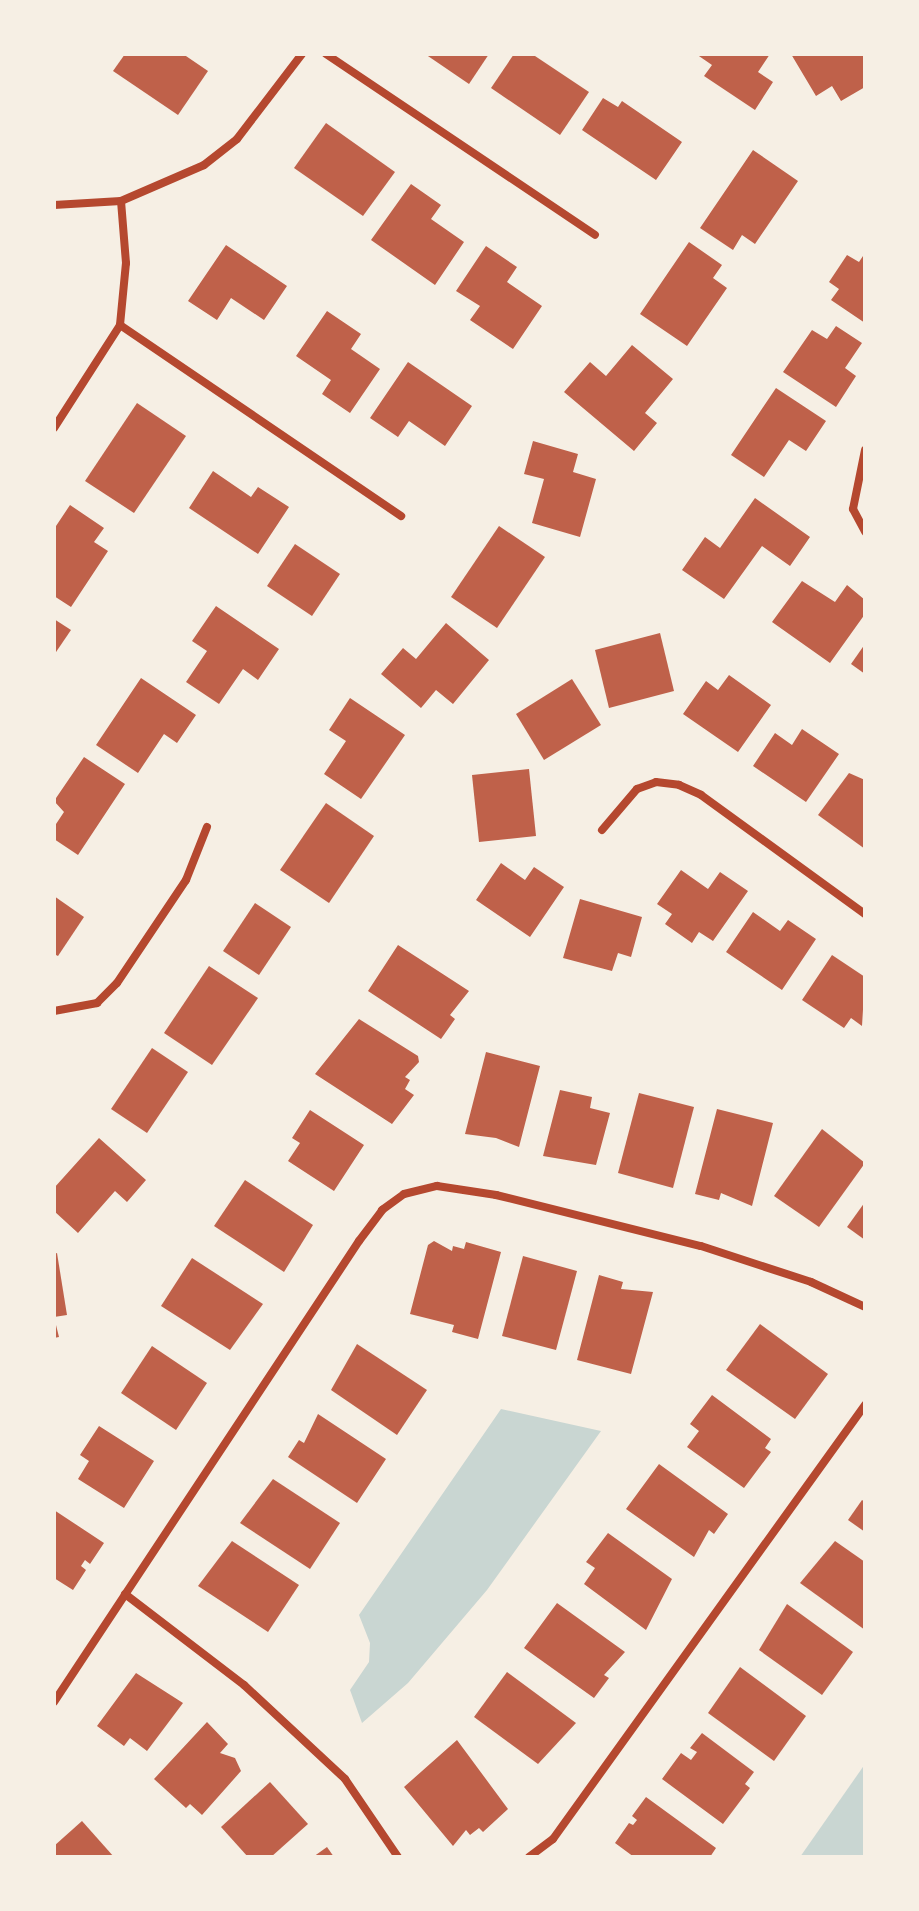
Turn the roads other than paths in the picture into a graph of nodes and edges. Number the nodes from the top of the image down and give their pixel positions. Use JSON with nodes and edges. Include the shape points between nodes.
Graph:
{"nodes":[{"id":1,"x":302,"y":54,"type":"edge"},
{"id":2,"x":326,"y":54,"type":"edge"},
{"id":3,"x":121,"y":201,"type":"junction"},
{"id":4,"x":54,"y":205,"type":"edge"},
{"id":5,"x":595,"y":235,"type":"dead end"},
{"id":6,"x":120,"y":325,"type":"junction"},
{"id":7,"x":54,"y":428,"type":"edge"},
{"id":8,"x":865,"y":450,"type":"edge"},
{"id":9,"x":401,"y":516,"type":"dead end"},
{"id":10,"x":865,"y":532,"type":"edge"},
{"id":11,"x":207,"y":827,"type":"dead end"},
{"id":12,"x":602,"y":830,"type":"dead end"},
{"id":13,"x":865,"y":914,"type":"edge"},
{"id":14,"x":54,"y":1011,"type":"edge"},
{"id":15,"x":865,"y":1307,"type":"edge"},
{"id":16,"x":865,"y":1405,"type":"edge"},
{"id":17,"x":125,"y":1594,"type":"junction"},
{"id":18,"x":54,"y":1702,"type":"edge"},
{"id":19,"x":398,"y":1857,"type":"edge"},
{"id":20,"x":529,"y":1857,"type":"edge"}],
"edges":[{"from":1,"to":3,"type":"street","via":[[237,139],[204,165]]},
{"from":2,"to":5,"type":"street"},
{"from":3,"to":4,"type":"street"},
{"from":3,"to":6,"type":"street","via":[[126,263]]},
{"from":6,"to":7,"type":"street"},
{"from":6,"to":9,"type":"street"},
{"from":8,"to":10,"type":"street","via":[[853,509]]},
{"from":11,"to":14,"type":"street","via":[[186,880],[117,983],[97,1003]]},
{"from":12,"to":13,"type":"street","via":[[637,789],[656,782],[679,785],[701,795]]},
{"from":15,"to":17,"type":"street","via":[[811,1282],[701,1246],[540,1206],[437,1186],[404,1194],[382,1210],[359,1241]]},
{"from":16,"to":20,"type":"street","via":[[553,1839]]},
{"from":17,"to":18,"type":"street"},
{"from":17,"to":19,"type":"street","via":[[244,1685],[345,1779]]}]}
